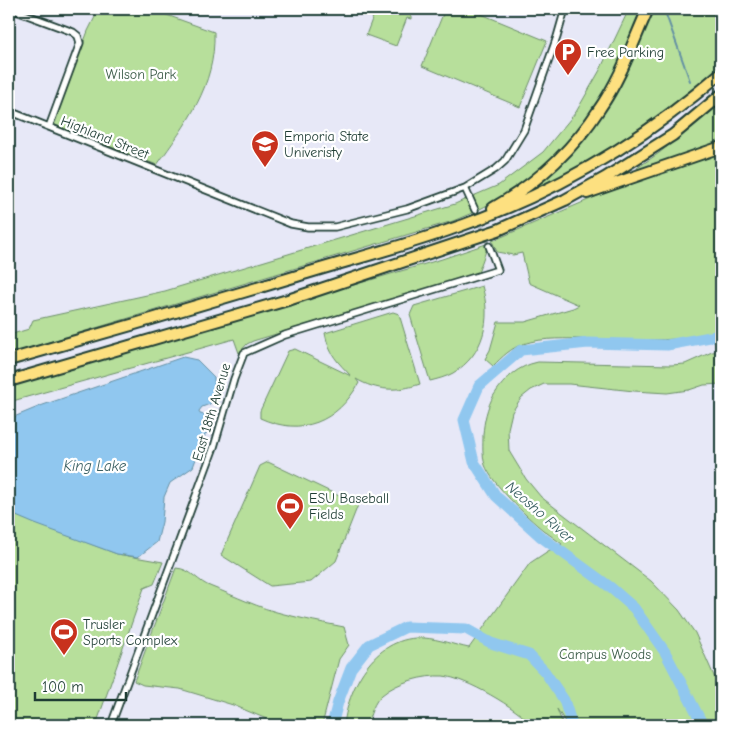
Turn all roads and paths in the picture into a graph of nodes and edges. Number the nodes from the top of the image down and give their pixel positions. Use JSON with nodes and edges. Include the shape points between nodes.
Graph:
{"nodes":[{"id":1,"x":11,"y":9,"type":"edge"},
{"id":2,"x":565,"y":9,"type":"edge"},
{"id":3,"x":648,"y":9,"type":"edge"},
{"id":4,"x":721,"y":73,"type":"edge"},
{"id":5,"x":721,"y":95,"type":"edge"},
{"id":6,"x":9,"y":111,"type":"edge"},
{"id":7,"x":49,"y":127,"type":"junction"},
{"id":8,"x":721,"y":147,"type":"edge"},
{"id":9,"x":465,"y":188,"type":"junction"},
{"id":10,"x":564,"y":200,"type":"junction"},
{"id":11,"x":475,"y":210,"type":"tunnel mouth"},
{"id":12,"x":460,"y":226,"type":"junction"},
{"id":13,"x":489,"y":246,"type":"tunnel mouth"},
{"id":14,"x":9,"y":360,"type":"edge"},
{"id":15,"x":9,"y":381,"type":"edge"},
{"id":16,"x":111,"y":725,"type":"edge"}],
"edges":[{"from":1,"to":7,"type":"street","via":[[78,36],[80,43]]},
{"from":2,"to":9,"type":"street","name":"Highland Street","via":[[534,106],[514,149],[496,169]]},
{"from":3,"to":12,"type":"highway","via":[[601,108],[577,140],[561,158],[516,195]]},
{"from":4,"to":12,"type":"highway","via":[[688,102],[588,168],[542,193]]},
{"from":5,"to":10,"type":"highway","via":[[673,135]]},
{"from":6,"to":7,"type":"street","name":"Highland Street"},
{"from":7,"to":9,"type":"street","name":"Highland Street","via":[[291,224],[308,227],[335,227],[407,209]]},
{"from":8,"to":10,"type":"highway"},
{"from":9,"to":11,"type":"street"},
{"from":10,"to":15,"type":"highway","via":[[498,230],[291,299]]},
{"from":12,"to":14,"type":"highway"},
{"from":13,"to":16,"type":"street","name":"East 18th Avenue","via":[[498,270],[285,335],[244,353],[214,447]]}]}
